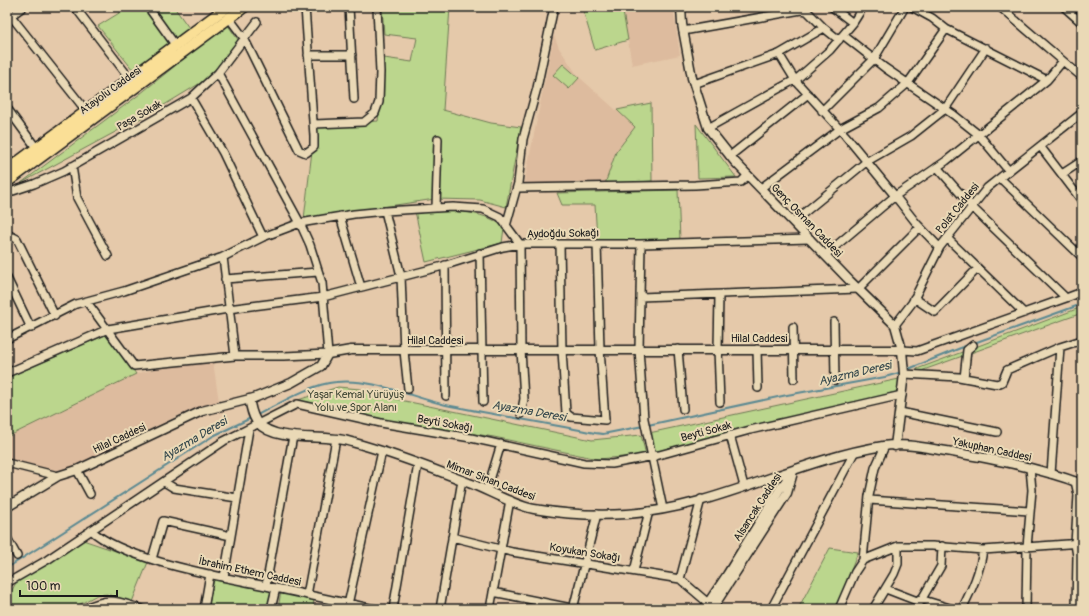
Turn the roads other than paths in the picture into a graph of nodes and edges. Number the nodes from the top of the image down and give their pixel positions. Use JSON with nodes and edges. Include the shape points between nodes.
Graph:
{"nodes":[{"id":1,"x":23,"y":7,"type":"edge"},
{"id":2,"x":75,"y":7,"type":"edge"},
{"id":3,"x":148,"y":7,"type":"edge"},
{"id":4,"x":244,"y":7,"type":"edge"},
{"id":5,"x":305,"y":7,"type":"edge"},
{"id":6,"x":349,"y":7,"type":"edge"},
{"id":7,"x":377,"y":7,"type":"edge"},
{"id":8,"x":554,"y":7,"type":"edge"},
{"id":9,"x":681,"y":7,"type":"edge"},
{"id":10,"x":832,"y":7,"type":"edge"},
{"id":11,"x":863,"y":7,"type":"edge"},
{"id":12,"x":905,"y":7,"type":"edge"},
{"id":13,"x":912,"y":7,"type":"edge"},
{"id":14,"x":1000,"y":7,"type":"edge"},
{"id":15,"x":1064,"y":7,"type":"edge"},
{"id":16,"x":224,"y":11,"type":"edge"},
{"id":17,"x":9,"y":17,"type":"edge"},
{"id":18,"x":257,"y":22,"type":"dead end"},
{"id":19,"x":853,"y":22,"type":"junction"},
{"id":20,"x":1082,"y":23,"type":"edge"},
{"id":21,"x":824,"y":28,"type":"junction"},
{"id":22,"x":946,"y":29,"type":"junction"},
{"id":23,"x":683,"y":31,"type":"junction"},
{"id":24,"x":841,"y":37,"type":"junction"},
{"id":25,"x":244,"y":38,"type":"junction"},
{"id":26,"x":176,"y":46,"type":"junction"},
{"id":27,"x":986,"y":48,"type":"junction"},
{"id":28,"x":352,"y":54,"type":"junction"},
{"id":29,"x":779,"y":54,"type":"junction"},
{"id":30,"x":308,"y":55,"type":"junction"},
{"id":31,"x":874,"y":59,"type":"junction"},
{"id":32,"x":1062,"y":61,"type":"junction"},
{"id":33,"x":218,"y":73,"type":"junction"},
{"id":34,"x":1082,"y":77,"type":"edge"},
{"id":35,"x":131,"y":80,"type":"junction"},
{"id":36,"x":795,"y":80,"type":"junction"},
{"id":37,"x":1047,"y":80,"type":"junction"},
{"id":38,"x":694,"y":84,"type":"junction"},
{"id":39,"x":908,"y":84,"type":"junction"},
{"id":40,"x":808,"y":94,"type":"junction"},
{"id":41,"x":191,"y":98,"type":"junction"},
{"id":42,"x":354,"y":99,"type":"dead end"},
{"id":43,"x":7,"y":108,"type":"edge"},
{"id":44,"x":945,"y":109,"type":"junction"},
{"id":45,"x":822,"y":111,"type":"junction"},
{"id":46,"x":87,"y":112,"type":"junction"},
{"id":47,"x":1082,"y":113,"type":"edge"},
{"id":48,"x":314,"y":124,"type":"junction"},
{"id":49,"x":708,"y":128,"type":"junction"},
{"id":50,"x":840,"y":129,"type":"junction"},
{"id":51,"x":979,"y":135,"type":"junction"},
{"id":52,"x":438,"y":139,"type":"dead end"},
{"id":53,"x":1040,"y":146,"type":"junction"},
{"id":54,"x":37,"y":149,"type":"junction"},
{"id":55,"x":730,"y":156,"type":"junction"},
{"id":56,"x":1082,"y":161,"type":"edge"},
{"id":57,"x":866,"y":162,"type":"junction"},
{"id":58,"x":72,"y":166,"type":"junction"},
{"id":59,"x":937,"y":166,"type":"junction"},
{"id":60,"x":7,"y":170,"type":"edge"},
{"id":61,"x":1009,"y":170,"type":"junction"},
{"id":62,"x":1062,"y":174,"type":"junction"},
{"id":63,"x":748,"y":175,"type":"junction"},
{"id":64,"x":1000,"y":178,"type":"junction"},
{"id":65,"x":7,"y":182,"type":"edge"},
{"id":66,"x":517,"y":188,"type":"junction"},
{"id":67,"x":761,"y":188,"type":"junction"},
{"id":68,"x":7,"y":193,"type":"edge"},
{"id":69,"x":895,"y":196,"type":"junction"},
{"id":70,"x":1082,"y":201,"type":"edge"},
{"id":71,"x":972,"y":207,"type":"junction"},
{"id":72,"x":436,"y":208,"type":"junction"},
{"id":73,"x":385,"y":211,"type":"junction"},
{"id":74,"x":340,"y":216,"type":"junction"},
{"id":75,"x":793,"y":222,"type":"junction"},
{"id":76,"x":300,"y":223,"type":"junction"},
{"id":77,"x":506,"y":226,"type":"junction"},
{"id":78,"x":920,"y":227,"type":"junction"},
{"id":79,"x":7,"y":234,"type":"edge"},
{"id":80,"x":263,"y":238,"type":"junction"},
{"id":81,"x":947,"y":238,"type":"junction"},
{"id":82,"x":810,"y":239,"type":"junction"},
{"id":83,"x":520,"y":244,"type":"junction"},
{"id":84,"x":560,"y":244,"type":"junction"},
{"id":85,"x":597,"y":244,"type":"junction"},
{"id":86,"x":641,"y":244,"type":"junction"},
{"id":87,"x":939,"y":247,"type":"junction"},
{"id":88,"x":480,"y":253,"type":"junction"},
{"id":89,"x":825,"y":255,"type":"junction"},
{"id":90,"x":108,"y":256,"type":"dead end"},
{"id":91,"x":223,"y":257,"type":"junction"},
{"id":92,"x":1082,"y":257,"type":"edge"},
{"id":93,"x":445,"y":265,"type":"junction"},
{"id":94,"x":978,"y":268,"type":"junction"},
{"id":95,"x":318,"y":272,"type":"junction"},
{"id":96,"x":401,"y":276,"type":"junction"},
{"id":97,"x":7,"y":278,"type":"edge"},
{"id":98,"x":225,"y":278,"type":"junction"},
{"id":99,"x":361,"y":287,"type":"junction"},
{"id":100,"x":858,"y":289,"type":"junction"},
{"id":101,"x":1082,"y":292,"type":"edge"},
{"id":102,"x":719,"y":294,"type":"junction"},
{"id":103,"x":323,"y":297,"type":"junction"},
{"id":104,"x":640,"y":297,"type":"junction"},
{"id":105,"x":914,"y":298,"type":"junction"},
{"id":106,"x":1066,"y":298,"type":"junction"},
{"id":107,"x":86,"y":302,"type":"junction"},
{"id":108,"x":228,"y":309,"type":"junction"},
{"id":109,"x":1024,"y":313,"type":"junction"},
{"id":110,"x":56,"y":316,"type":"junction"},
{"id":111,"x":834,"y":322,"type":"dead end"},
{"id":112,"x":895,"y":325,"type":"junction"},
{"id":113,"x":793,"y":327,"type":"dead end"},
{"id":114,"x":32,"y":328,"type":"junction"},
{"id":115,"x":108,"y":329,"type":"junction"},
{"id":116,"x":7,"y":339,"type":"edge"},
{"id":117,"x":1082,"y":340,"type":"edge"},
{"id":118,"x":973,"y":345,"type":"dead end"},
{"id":119,"x":1060,"y":347,"type":"junction"},
{"id":120,"x":639,"y":349,"type":"junction"},
{"id":121,"x":678,"y":349,"type":"junction"},
{"id":122,"x":718,"y":349,"type":"junction"},
{"id":123,"x":757,"y":349,"type":"junction"},
{"id":124,"x":794,"y":349,"type":"junction"},
{"id":125,"x":834,"y":349,"type":"junction"},
{"id":126,"x":482,"y":350,"type":"junction"},
{"id":127,"x":521,"y":350,"type":"junction"},
{"id":128,"x":562,"y":350,"type":"junction"},
{"id":129,"x":600,"y":350,"type":"junction"},
{"id":130,"x":902,"y":350,"type":"junction"},
{"id":131,"x":404,"y":351,"type":"junction"},
{"id":132,"x":446,"y":351,"type":"junction"},
{"id":133,"x":328,"y":354,"type":"junction"},
{"id":134,"x":235,"y":356,"type":"junction"},
{"id":135,"x":904,"y":370,"type":"junction"},
{"id":136,"x":7,"y":373,"type":"edge"},
{"id":137,"x":964,"y":378,"type":"junction"},
{"id":138,"x":794,"y":379,"type":"dead end"},
{"id":139,"x":835,"y":380,"type":"dead end"},
{"id":140,"x":758,"y":388,"type":"dead end"},
{"id":141,"x":408,"y":389,"type":"dead end"},
{"id":142,"x":902,"y":395,"type":"junction"},
{"id":143,"x":446,"y":396,"type":"dead end"},
{"id":144,"x":248,"y":399,"type":"junction"},
{"id":145,"x":483,"y":402,"type":"dead end"},
{"id":146,"x":720,"y":402,"type":"dead end"},
{"id":147,"x":683,"y":409,"type":"dead end"},
{"id":148,"x":900,"y":412,"type":"junction"},
{"id":149,"x":521,"y":414,"type":"dead end"},
{"id":150,"x":256,"y":419,"type":"junction"},
{"id":151,"x":249,"y":429,"type":"junction"},
{"id":152,"x":996,"y":432,"type":"dead end"},
{"id":153,"x":730,"y":435,"type":"junction"},
{"id":154,"x":293,"y":436,"type":"junction"},
{"id":155,"x":336,"y":438,"type":"junction"},
{"id":156,"x":501,"y":444,"type":"junction"},
{"id":157,"x":885,"y":446,"type":"junction"},
{"id":158,"x":895,"y":446,"type":"junction"},
{"id":159,"x":514,"y":447,"type":"joint"},
{"id":160,"x":382,"y":450,"type":"junction"},
{"id":161,"x":854,"y":453,"type":"junction"},
{"id":162,"x":652,"y":456,"type":"junction"},
{"id":163,"x":7,"y":463,"type":"edge"},
{"id":164,"x":418,"y":464,"type":"junction"},
{"id":165,"x":1030,"y":468,"type":"junction"},
{"id":166,"x":77,"y":470,"type":"junction"},
{"id":167,"x":794,"y":471,"type":"junction"},
{"id":168,"x":1051,"y":474,"type":"junction"},
{"id":169,"x":58,"y":476,"type":"junction"},
{"id":170,"x":462,"y":480,"type":"junction"},
{"id":171,"x":164,"y":482,"type":"junction"},
{"id":172,"x":1078,"y":483,"type":"edge"},
{"id":173,"x":744,"y":486,"type":"junction"},
{"id":174,"x":487,"y":490,"type":"junction"},
{"id":175,"x":90,"y":494,"type":"dead end"},
{"id":176,"x":237,"y":498,"type":"junction"},
{"id":177,"x":701,"y":499,"type":"junction"},
{"id":178,"x":510,"y":500,"type":"junction"},
{"id":179,"x":869,"y":500,"type":"junction"},
{"id":180,"x":7,"y":507,"type":"edge"},
{"id":181,"x":662,"y":510,"type":"junction"},
{"id":182,"x":648,"y":511,"type":"junction"},
{"id":183,"x":1029,"y":511,"type":"junction"},
{"id":184,"x":597,"y":514,"type":"junction"},
{"id":185,"x":92,"y":530,"type":"junction"},
{"id":186,"x":231,"y":536,"type":"junction"},
{"id":187,"x":452,"y":537,"type":"junction"},
{"id":188,"x":7,"y":538,"type":"edge"},
{"id":189,"x":1079,"y":543,"type":"edge"},
{"id":190,"x":898,"y":546,"type":"junction"},
{"id":191,"x":942,"y":546,"type":"junction"},
{"id":192,"x":1027,"y":547,"type":"junction"},
{"id":193,"x":502,"y":549,"type":"junction"},
{"id":194,"x":983,"y":550,"type":"junction"},
{"id":195,"x":17,"y":556,"type":"dead end"},
{"id":196,"x":152,"y":559,"type":"junction"},
{"id":197,"x":863,"y":560,"type":"junction"},
{"id":198,"x":585,"y":564,"type":"junction"},
{"id":199,"x":634,"y":572,"type":"junction"},
{"id":200,"x":210,"y":574,"type":"junction"},
{"id":201,"x":224,"y":577,"type":"junction"},
{"id":202,"x":680,"y":579,"type":"junction"},
{"id":203,"x":7,"y":583,"type":"edge"},
{"id":204,"x":266,"y":586,"type":"junction"},
{"id":205,"x":276,"y":588,"type":"junction"},
{"id":206,"x":886,"y":589,"type":"junction"},
{"id":207,"x":493,"y":592,"type":"junction"},
{"id":208,"x":307,"y":594,"type":"junction"},
{"id":209,"x":920,"y":599,"type":"junction"},
{"id":210,"x":348,"y":606,"type":"edge"},
{"id":211,"x":708,"y":607,"type":"edge"},
{"id":212,"x":84,"y":609,"type":"edge"},
{"id":213,"x":142,"y":609,"type":"edge"},
{"id":214,"x":204,"y":609,"type":"edge"},
{"id":215,"x":271,"y":609,"type":"edge"},
{"id":216,"x":375,"y":609,"type":"edge"},
{"id":217,"x":393,"y":609,"type":"edge"},
{"id":218,"x":440,"y":609,"type":"edge"},
{"id":219,"x":490,"y":609,"type":"edge"},
{"id":220,"x":574,"y":609,"type":"edge"},
{"id":221,"x":772,"y":609,"type":"edge"},
{"id":222,"x":839,"y":609,"type":"edge"},
{"id":223,"x":873,"y":609,"type":"edge"},
{"id":224,"x":916,"y":609,"type":"edge"},
{"id":225,"x":953,"y":609,"type":"edge"},
{"id":226,"x":962,"y":609,"type":"edge"},
{"id":227,"x":1026,"y":609,"type":"edge"},
{"id":228,"x":1076,"y":609,"type":"edge"}],
"edges":[{"from":1,"to":17,"type":"street"},
{"from":2,"to":35,"type":"street"},
{"from":3,"to":26,"type":"street"},
{"from":4,"to":16,"type":"main road","name":"Atayolu Caddesi"},
{"from":5,"to":30,"type":"street"},
{"from":6,"to":28,"type":"street"},
{"from":7,"to":48,"type":"street","via":[[380,72],[375,113],[364,122]]},
{"from":8,"to":66,"type":"street","via":[[522,139]]},
{"from":9,"to":23,"type":"street","name":"Genç Osman Caddesi"},
{"from":10,"to":19,"type":"street"},
{"from":11,"to":19,"type":"street"},
{"from":12,"to":31,"type":"street"},
{"from":13,"to":22,"type":"street"},
{"from":14,"to":32,"type":"street"},
{"from":15,"to":20,"type":"street"},
{"from":16,"to":25,"type":"street"},
{"from":16,"to":26,"type":"main road","name":"Atayolu Caddesi"},
{"from":16,"to":65,"type":"main road","name":"Atayolu Caddesi"},
{"from":17,"to":46,"type":"street"},
{"from":18,"to":25,"type":"street","name":"Paşa Sokak"},
{"from":19,"to":24,"type":"street"},
{"from":21,"to":23,"type":"street","via":[[807,12],[801,10]]},
{"from":21,"to":24,"type":"street"},
{"from":21,"to":29,"type":"street"},
{"from":22,"to":27,"type":"street"},
{"from":22,"to":39,"type":"street"},
{"from":23,"to":38,"type":"street","name":"Genç Osman Caddesi"},
{"from":24,"to":31,"type":"street"},
{"from":24,"to":36,"type":"street"},
{"from":25,"to":33,"type":"street","name":"Paşa Sokak"},
{"from":25,"to":48,"type":"street","via":[[299,150],[306,153],[312,150]]},
{"from":26,"to":35,"type":"main road","name":"Atayolu Caddesi"},
{"from":27,"to":37,"type":"street"},
{"from":27,"to":44,"type":"street"},
{"from":28,"to":30,"type":"street"},
{"from":28,"to":42,"type":"street"},
{"from":29,"to":36,"type":"street"},
{"from":29,"to":38,"type":"street"},
{"from":30,"to":48,"type":"street"},
{"from":31,"to":39,"type":"street"},
{"from":31,"to":45,"type":"street"},
{"from":32,"to":34,"type":"street"},
{"from":32,"to":37,"type":"street"},
{"from":33,"to":41,"type":"street","name":"Paşa Sokak"},
{"from":33,"to":76,"type":"street"},
{"from":35,"to":46,"type":"main road","name":"Atayolu Caddesi"},
{"from":36,"to":40,"type":"street"},
{"from":36,"to":49,"type":"street"},
{"from":37,"to":51,"type":"street"},
{"from":38,"to":49,"type":"street","name":"Genç Osman Caddesi"},
{"from":39,"to":44,"type":"street"},
{"from":39,"to":50,"type":"street","via":[[879,108]]},
{"from":40,"to":45,"type":"street"},
{"from":40,"to":55,"type":"street"},
{"from":41,"to":58,"type":"street","name":"Paşa Sokak"},
{"from":41,"to":80,"type":"street","via":[[223,153]]},
{"from":43,"to":54,"type":"street"},
{"from":44,"to":51,"type":"street"},
{"from":44,"to":57,"type":"street","via":[[911,136]]},
{"from":45,"to":50,"type":"street"},
{"from":46,"to":54,"type":"main road","name":"Atayolu Caddesi"},
{"from":47,"to":53,"type":"street","name":"Polat Caddesi"},
{"from":49,"to":55,"type":"street","name":"Genç Osman Caddesi"},
{"from":50,"to":57,"type":"street"},
{"from":50,"to":67,"type":"street"},
{"from":51,"to":59,"type":"street"},
{"from":51,"to":61,"type":"street"},
{"from":52,"to":72,"type":"street"},
{"from":53,"to":61,"type":"street","name":"Polat Caddesi"},
{"from":53,"to":62,"type":"street"},
{"from":54,"to":60,"type":"main road","name":"Atayolu Caddesi"},
{"from":55,"to":63,"type":"street","name":"Genç Osman Caddesi"},
{"from":56,"to":62,"type":"street"},
{"from":57,"to":69,"type":"street"},
{"from":57,"to":75,"type":"street"},
{"from":58,"to":68,"type":"street","name":"Paşa Sokak","via":[[34,184]]},
{"from":58,"to":90,"type":"street","via":[[77,198]]},
{"from":59,"to":69,"type":"street"},
{"from":59,"to":71,"type":"street"},
{"from":61,"to":64,"type":"street","name":"Polat Caddesi"},
{"from":62,"to":70,"type":"street"},
{"from":63,"to":66,"type":"street","via":[[741,182],[696,185]]},
{"from":63,"to":67,"type":"street","name":"Genç Osman Caddesi"},
{"from":64,"to":71,"type":"street","name":"Polat Caddesi","via":[[987,188]]},
{"from":64,"to":92,"type":"street"},
{"from":66,"to":77,"type":"street"},
{"from":67,"to":75,"type":"street","name":"Genç Osman Caddesi"},
{"from":69,"to":78,"type":"street"},
{"from":69,"to":89,"type":"street"},
{"from":71,"to":81,"type":"street","name":"Polat Caddesi"},
{"from":71,"to":106,"type":"street"},
{"from":72,"to":73,"type":"street"},
{"from":72,"to":77,"type":"street","via":[[483,209],[500,216]]},
{"from":73,"to":74,"type":"street"},
{"from":73,"to":96,"type":"street"},
{"from":74,"to":76,"type":"street"},
{"from":74,"to":99,"type":"street"},
{"from":75,"to":82,"type":"street","name":"Genç Osman Caddesi"},
{"from":76,"to":80,"type":"street"},
{"from":76,"to":95,"type":"street"},
{"from":77,"to":83,"type":"street"},
{"from":78,"to":87,"type":"street"},
{"from":78,"to":100,"type":"street"},
{"from":79,"to":110,"type":"street","via":[[17,239]]},
{"from":80,"to":91,"type":"street"},
{"from":81,"to":87,"type":"street","name":"Polat Caddesi"},
{"from":81,"to":94,"type":"street"},
{"from":82,"to":86,"type":"street","name":"Aydoğdu Sokağı"},
{"from":82,"to":89,"type":"street","name":"Genç Osman Caddesi"},
{"from":83,"to":84,"type":"street","name":"Aydoğdu Sokağı"},
{"from":83,"to":88,"type":"street","name":"Aydoğdu Sokağı"},
{"from":83,"to":127,"type":"street"},
{"from":84,"to":85,"type":"street","name":"Aydoğdu Sokağı"},
{"from":84,"to":128,"type":"street"},
{"from":85,"to":86,"type":"street","name":"Aydoğdu Sokağı"},
{"from":85,"to":129,"type":"street"},
{"from":86,"to":104,"type":"street"},
{"from":87,"to":105,"type":"street","name":"Polat Caddesi"},
{"from":88,"to":93,"type":"street","name":"Aydoğdu Sokağı"},
{"from":88,"to":126,"type":"street"},
{"from":89,"to":100,"type":"street","name":"Genç Osman Caddesi"},
{"from":91,"to":98,"type":"street"},
{"from":91,"to":107,"type":"street"},
{"from":93,"to":96,"type":"street","name":"Aydoğdu Sokağı"},
{"from":93,"to":132,"type":"street"},
{"from":94,"to":105,"type":"street","via":[[935,312]]},
{"from":94,"to":109,"type":"street"},
{"from":95,"to":98,"type":"street"},
{"from":95,"to":103,"type":"street"},
{"from":96,"to":99,"type":"street","name":"Aydoğdu Sokağı"},
{"from":96,"to":131,"type":"street"},
{"from":97,"to":114,"type":"street"},
{"from":98,"to":108,"type":"street"},
{"from":99,"to":103,"type":"street","name":"Aydoğdu Sokağı"},
{"from":100,"to":102,"type":"street"},
{"from":100,"to":112,"type":"street","name":"Genç Osman Caddesi"},
{"from":101,"to":106,"type":"street"},
{"from":102,"to":104,"type":"street"},
{"from":102,"to":122,"type":"street"},
{"from":103,"to":108,"type":"street","name":"Aydoğdu Sokağı"},
{"from":103,"to":133,"type":"street"},
{"from":104,"to":120,"type":"street"},
{"from":105,"to":112,"type":"street","name":"Polat Caddesi"},
{"from":106,"to":109,"type":"street"},
{"from":107,"to":110,"type":"street","via":[[76,304]]},
{"from":107,"to":115,"type":"street"},
{"from":108,"to":115,"type":"street","name":"Aydoğdu Sokağı"},
{"from":108,"to":134,"type":"street"},
{"from":109,"to":130,"type":"street","via":[[918,351]]},
{"from":110,"to":114,"type":"street"},
{"from":111,"to":125,"type":"street"},
{"from":112,"to":130,"type":"street"},
{"from":113,"to":124,"type":"street"},
{"from":114,"to":116,"type":"street"},
{"from":115,"to":134,"type":"street","via":[[134,366]]},
{"from":115,"to":136,"type":"street","name":"Aydoğdu Sokağı"},
{"from":117,"to":119,"type":"street"},
{"from":118,"to":137,"type":"street","via":[[967,350]]},
{"from":119,"to":137,"type":"street","via":[[1007,370],[1002,382],[998,384]]},
{"from":119,"to":168,"type":"street"},
{"from":120,"to":121,"type":"street","name":"Hilal Caddesi"},
{"from":120,"to":129,"type":"street","name":"Hilal Caddesi"},
{"from":120,"to":162,"type":"street","via":[[644,419]]},
{"from":121,"to":122,"type":"street","name":"Hilal Caddesi"},
{"from":121,"to":147,"type":"street"},
{"from":122,"to":123,"type":"street","name":"Hilal Caddesi"},
{"from":122,"to":146,"type":"street"},
{"from":123,"to":124,"type":"street","name":"Hilal Caddesi"},
{"from":123,"to":140,"type":"street"},
{"from":124,"to":125,"type":"street","name":"Hilal Caddesi"},
{"from":124,"to":138,"type":"street"},
{"from":125,"to":130,"type":"street","name":"Hilal Caddesi"},
{"from":125,"to":139,"type":"street"},
{"from":126,"to":127,"type":"street","name":"Hilal Caddesi"},
{"from":126,"to":132,"type":"street","name":"Hilal Caddesi"},
{"from":126,"to":145,"type":"street"},
{"from":127,"to":128,"type":"street","name":"Hilal Caddesi"},
{"from":127,"to":149,"type":"street","via":[[524,399]]},
{"from":128,"to":129,"type":"street","name":"Hilal Caddesi"},
{"from":128,"to":129,"type":"street","via":[[567,414],[605,420]]},
{"from":130,"to":135,"type":"street"},
{"from":131,"to":132,"type":"street","name":"Hilal Caddesi"},
{"from":131,"to":133,"type":"street","name":"Hilal Caddesi","via":[[351,350]]},
{"from":131,"to":141,"type":"street"},
{"from":132,"to":143,"type":"street"},
{"from":133,"to":134,"type":"street"},
{"from":133,"to":144,"type":"street","name":"Hilal Caddesi","via":[[322,366],[291,383]]},
{"from":135,"to":137,"type":"street"},
{"from":135,"to":142,"type":"street"},
{"from":142,"to":148,"type":"street"},
{"from":142,"to":153,"type":"street","name":"Beyti Sokak"},
{"from":144,"to":150,"type":"street"},
{"from":144,"to":166,"type":"street","name":"Hilal Caddesi","via":[[202,412]]},
{"from":148,"to":152,"type":"street"},
{"from":148,"to":158,"type":"street"},
{"from":150,"to":151,"type":"street","name":"Beyti Sokağı"},
{"from":150,"to":154,"type":"street","name":"Mimar Sinan Caddesi","via":[[280,435]]},
{"from":150,"to":156,"type":"street","name":"Beyti Sokağı","via":[[296,404],[381,423]]},
{"from":151,"to":171,"type":"street","name":"Beyti Sokağı","via":[[224,441]]},
{"from":151,"to":176,"type":"street"},
{"from":153,"to":162,"type":"street","name":"Beyti Sokak"},
{"from":153,"to":173,"type":"street"},
{"from":154,"to":155,"type":"street","name":"Mimar Sinan Caddesi"},
{"from":154,"to":204,"type":"street"},
{"from":155,"to":160,"type":"street","name":"Mimar Sinan Caddesi"},
{"from":155,"to":208,"type":"street"},
{"from":156,"to":159,"type":"street","name":"Beyti Sokağı"},
{"from":156,"to":174,"type":"street"},
{"from":157,"to":158,"type":"street","name":"Yakuphan Caddesi"},
{"from":157,"to":161,"type":"street","name":"Yakuphan Caddesi"},
{"from":157,"to":179,"type":"street","via":[[875,468]]},
{"from":158,"to":165,"type":"street","name":"Yakuphan Caddesi","via":[[970,455]]},
{"from":159,"to":162,"type":"street","name":"Beyti Sokak","via":[[584,463],[612,464]]},
{"from":160,"to":164,"type":"street","name":"Mimar Sinan Caddesi"},
{"from":160,"to":210,"type":"street"},
{"from":161,"to":167,"type":"street","name":"Mimar Sinan Caddesi"},
{"from":161,"to":221,"type":"street"},
{"from":162,"to":181,"type":"street"},
{"from":163,"to":169,"type":"street"},
{"from":164,"to":170,"type":"street","name":"Mimar Sinan Caddesi"},
{"from":164,"to":217,"type":"street"},
{"from":165,"to":168,"type":"street","name":"Yakuphan Caddesi"},
{"from":165,"to":183,"type":"street","via":[[1032,490]]},
{"from":166,"to":169,"type":"street","name":"Hilal Caddesi"},
{"from":166,"to":175,"type":"street"},
{"from":167,"to":173,"type":"street","name":"Mimar Sinan Caddesi"},
{"from":167,"to":211,"type":"street","name":"Alsancak Caddesi","via":[[781,487]]},
{"from":168,"to":172,"type":"street","name":"Yakuphan Caddesi"},
{"from":169,"to":180,"type":"street","name":"Hilal Caddesi"},
{"from":170,"to":174,"type":"street","name":"Mimar Sinan Caddesi"},
{"from":170,"to":187,"type":"street"},
{"from":171,"to":176,"type":"street","via":[[174,488]]},
{"from":171,"to":185,"type":"street","name":"Beyti Sokağı"},
{"from":172,"to":189,"type":"street"},
{"from":173,"to":177,"type":"street","name":"Mimar Sinan Caddesi"},
{"from":174,"to":178,"type":"street","name":"Mimar Sinan Caddesi"},
{"from":176,"to":186,"type":"street"},
{"from":177,"to":181,"type":"street","name":"Mimar Sinan Caddesi"},
{"from":177,"to":202,"type":"street"},
{"from":178,"to":184,"type":"street","name":"Mimar Sinan Caddesi","via":[[532,509]]},
{"from":178,"to":193,"type":"street"},
{"from":179,"to":183,"type":"street"},
{"from":179,"to":197,"type":"street"},
{"from":181,"to":182,"type":"street","name":"Mimar Sinan Caddesi"},
{"from":182,"to":184,"type":"street","name":"Mimar Sinan Caddesi"},
{"from":182,"to":199,"type":"street"},
{"from":183,"to":192,"type":"street"},
{"from":184,"to":198,"type":"street"},
{"from":185,"to":196,"type":"street","name":"İbrahim Ethem Caddesi","via":[[99,538]]},
{"from":185,"to":203,"type":"street","name":"Beyti Sokağı"},
{"from":186,"to":196,"type":"street","via":[[163,521]]},
{"from":186,"to":201,"type":"street"},
{"from":187,"to":193,"type":"street","name":"Koyukan Sokağı"},
{"from":187,"to":218,"type":"street"},
{"from":188,"to":195,"type":"street"},
{"from":189,"to":192,"type":"street"},
{"from":189,"to":228,"type":"street"},
{"from":190,"to":191,"type":"street"},
{"from":190,"to":197,"type":"street"},
{"from":190,"to":206,"type":"street","via":[[898,564]]},
{"from":191,"to":194,"type":"street"},
{"from":191,"to":209,"type":"street","via":[[941,566]]},
{"from":192,"to":194,"type":"street"},
{"from":192,"to":227,"type":"street"},
{"from":193,"to":198,"type":"street","name":"Koyukan Sokağı"},
{"from":193,"to":207,"type":"street"},
{"from":194,"to":226,"type":"street","via":[[978,574]]},
{"from":196,"to":200,"type":"street","name":"İbrahim Ethem Caddesi"},
{"from":197,"to":222,"type":"street"},
{"from":198,"to":199,"type":"street","name":"Koyukan Sokağı"},
{"from":198,"to":220,"type":"street"},
{"from":199,"to":202,"type":"street","name":"Koyukan Sokağı"},
{"from":200,"to":201,"type":"street","name":"İbrahim Ethem Caddesi"},
{"from":200,"to":214,"type":"street"},
{"from":201,"to":204,"type":"street","name":"İbrahim Ethem Caddesi"},
{"from":202,"to":211,"type":"street"},
{"from":204,"to":205,"type":"street","name":"İbrahim Ethem Caddesi"},
{"from":205,"to":208,"type":"street","name":"İbrahim Ethem Caddesi"},
{"from":205,"to":215,"type":"street"},
{"from":206,"to":209,"type":"street","via":[[917,601]]},
{"from":206,"to":223,"type":"street"},
{"from":207,"to":219,"type":"street"},
{"from":207,"to":220,"type":"street"},
{"from":208,"to":210,"type":"street","name":"İbrahim Ethem Caddesi"},
{"from":209,"to":224,"type":"street"},
{"from":209,"to":225,"type":"street"},
{"from":210,"to":216,"type":"street","name":"İbrahim Ethem Caddesi"},
{"from":212,"to":213,"type":"street","via":[[100,601],[112,600]]}]}
